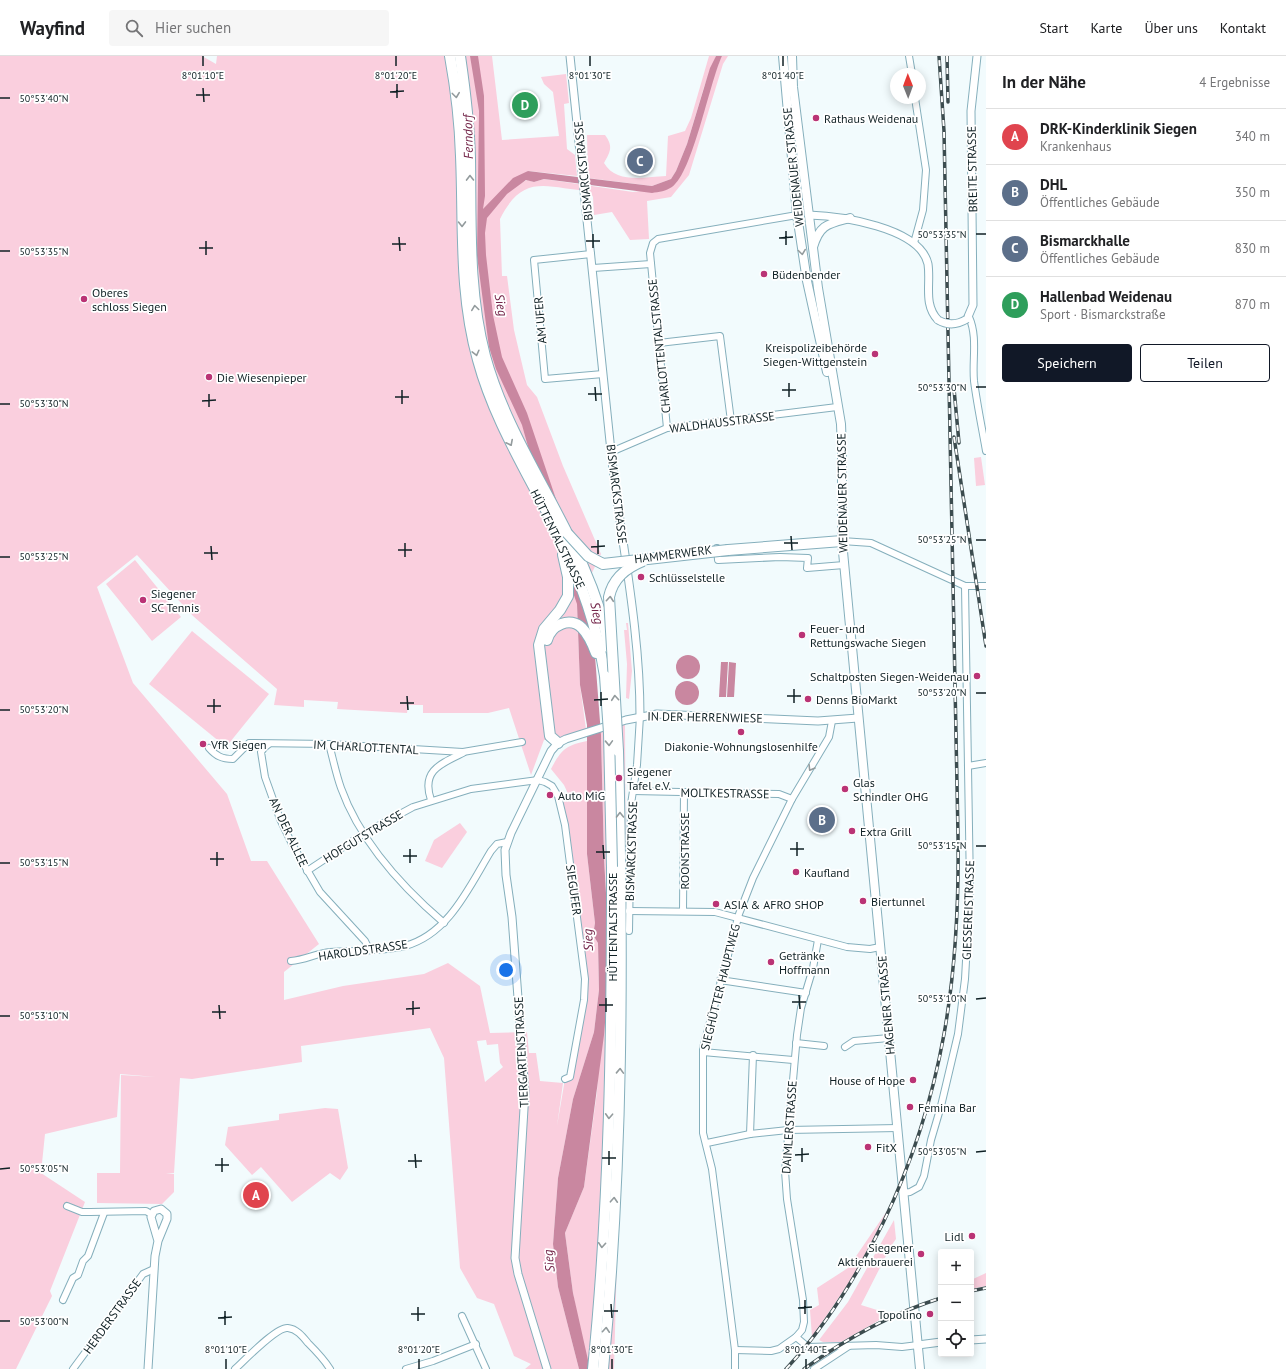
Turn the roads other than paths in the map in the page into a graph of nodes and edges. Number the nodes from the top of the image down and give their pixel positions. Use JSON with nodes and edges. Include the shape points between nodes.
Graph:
{"nodes":[{"id":1,"x":450,"y":56,"type":"edge"},
{"id":2,"x":460,"y":56,"type":"edge"},
{"id":3,"x":570,"y":56,"type":"edge"},
{"id":4,"x":783,"y":56,"type":"edge"},
{"id":5,"x":792,"y":56,"type":"edge"},
{"id":6,"x":909,"y":56,"type":"edge"},
{"id":7,"x":977,"y":56,"type":"edge"},
{"id":8,"x":911,"y":68,"type":"edge"},
{"id":9,"x":916,"y":104,"type":"edge"},
{"id":10,"x":797,"y":215,"type":"junction"},
{"id":11,"x":808,"y":215,"type":"junction"},
{"id":12,"x":850,"y":218,"type":"junction"},
{"id":13,"x":914,"y":243,"type":"junction"},
{"id":14,"x":813,"y":249,"type":"junction"},
{"id":15,"x":592,"y":254,"type":"junction"},
{"id":16,"x":651,"y":264,"type":"junction"},
{"id":17,"x":593,"y":268,"type":"junction"},
{"id":18,"x":818,"y":288,"type":"junction"},
{"id":19,"x":809,"y":289,"type":"junction"},
{"id":20,"x":968,"y":318,"type":"junction"},
{"id":21,"x":820,"y":328,"type":"junction"},
{"id":22,"x":659,"y":343,"type":"junction"},
{"id":23,"x":603,"y":374,"type":"junction"},
{"id":24,"x":837,"y":407,"type":"junction"},
{"id":25,"x":731,"y":421,"type":"junction"},
{"id":26,"x":667,"y":428,"type":"junction"},
{"id":27,"x":986,"y":451,"type":"edge"},
{"id":28,"x":611,"y":452,"type":"junction"},
{"id":29,"x":562,"y":533,"type":"junction"},
{"id":30,"x":842,"y":541,"type":"junction"},
{"id":31,"x":626,"y":560,"type":"junction"},
{"id":32,"x":643,"y":561,"type":"junction"},
{"id":33,"x":844,"y":564,"type":"junction"},
{"id":34,"x":965,"y":586,"type":"junction"},
{"id":35,"x":986,"y":586,"type":"edge"},
{"id":36,"x":557,"y":620,"type":"junction"},
{"id":37,"x":612,"y":666,"type":"junction"},
{"id":38,"x":605,"y":676,"type":"junction"},
{"id":39,"x":640,"y":716,"type":"junction"},
{"id":40,"x":858,"y":718,"type":"junction"},
{"id":41,"x":832,"y":721,"type":"junction"},
{"id":42,"x":859,"y":737,"type":"joint"},
{"id":43,"x":522,"y":742,"type":"dead end"},
{"id":44,"x":558,"y":743,"type":"junction"},
{"id":45,"x":269,"y":744,"type":"junction"},
{"id":46,"x":329,"y":744,"type":"junction"},
{"id":47,"x":209,"y":748,"type":"dead end"},
{"id":48,"x":463,"y":752,"type":"junction"},
{"id":49,"x":986,"y":763,"type":"edge"},
{"id":50,"x":968,"y":766,"type":"junction"},
{"id":51,"x":538,"y":780,"type":"junction"},
{"id":52,"x":633,"y":791,"type":"junction"},
{"id":53,"x":684,"y":792,"type":"junction"},
{"id":54,"x":792,"y":798,"type":"junction"},
{"id":55,"x":431,"y":800,"type":"junction"},
{"id":56,"x":363,"y":834,"type":"junction"},
{"id":57,"x":507,"y":842,"type":"junction"},
{"id":58,"x":307,"y":871,"type":"junction"},
{"id":59,"x":629,"y":911,"type":"junction"},
{"id":60,"x":683,"y":911,"type":"junction"},
{"id":61,"x":737,"y":917,"type":"junction"},
{"id":62,"x":444,"y":923,"type":"junction"},
{"id":63,"x":630,"y":931,"type":"dead end"},
{"id":64,"x":818,"y":940,"type":"junction"},
{"id":65,"x":880,"y":947,"type":"junction"},
{"id":66,"x":369,"y":949,"type":"junction"},
{"id":67,"x":291,"y":961,"type":"dead end"},
{"id":68,"x":720,"y":980,"type":"junction"},
{"id":69,"x":806,"y":993,"type":"junction"},
{"id":70,"x":888,"y":1038,"type":"junction"},
{"id":71,"x":796,"y":1043,"type":"junction"},
{"id":72,"x":824,"y":1046,"type":"dead end"},
{"id":73,"x":845,"y":1048,"type":"dead end"},
{"id":74,"x":703,"y":1052,"type":"junction"},
{"id":75,"x":752,"y":1055,"type":"junction"},
{"id":76,"x":793,"y":1060,"type":"junction"},
{"id":77,"x":565,"y":1079,"type":"dead end"},
{"id":78,"x":898,"y":1128,"type":"junction"},
{"id":79,"x":788,"y":1130,"type":"junction"},
{"id":80,"x":750,"y":1134,"type":"junction"},
{"id":81,"x":707,"y":1143,"type":"junction"},
{"id":82,"x":903,"y":1193,"type":"junction"},
{"id":83,"x":67,"y":1206,"type":"dead end"},
{"id":84,"x":104,"y":1213,"type":"junction"},
{"id":85,"x":151,"y":1214,"type":"junction"},
{"id":86,"x":158,"y":1242,"type":"junction"},
{"id":87,"x":154,"y":1269,"type":"junction"},
{"id":88,"x":63,"y":1300,"type":"dead end"},
{"id":89,"x":462,"y":1316,"type":"dead end"},
{"id":90,"x":796,"y":1337,"type":"junction"},
{"id":91,"x":986,"y":1339,"type":"edge"},
{"id":92,"x":974,"y":1340,"type":"edge"},
{"id":93,"x":938,"y":1342,"type":"edge"},
{"id":94,"x":476,"y":1344,"type":"junction"},
{"id":95,"x":918,"y":1344,"type":"junction"},
{"id":96,"x":850,"y":1346,"type":"junction"},
{"id":97,"x":735,"y":1350,"type":"junction"},
{"id":98,"x":73,"y":1369,"type":"edge"},
{"id":99,"x":148,"y":1369,"type":"edge"},
{"id":100,"x":234,"y":1369,"type":"edge"},
{"id":101,"x":330,"y":1369,"type":"edge"},
{"id":102,"x":406,"y":1369,"type":"edge"},
{"id":103,"x":486,"y":1369,"type":"edge"},
{"id":104,"x":548,"y":1369,"type":"edge"},
{"id":105,"x":593,"y":1369,"type":"edge"},
{"id":106,"x":603,"y":1369,"type":"edge"},
{"id":107,"x":735,"y":1369,"type":"edge"},
{"id":108,"x":814,"y":1369,"type":"edge"},
{"id":109,"x":920,"y":1369,"type":"edge"}],
"edges":[{"from":1,"to":29,"type":"highway","name":"HÜTTENTALSTRASSE","one_way":true,"via":[[458,112],[463,276],[470,330],[494,408],[508,439]]},
{"from":29,"to":2,"type":"highway","name":"HÜTTENTALSTRASSE","one_way":true,"via":[[502,404],[479,328],[472,275],[469,133]]},
{"from":3,"to":15,"type":"street","name":"BISMARCKSTRASSE"},
{"from":4,"to":10,"type":"main road","name":"WEIDENAUER STRASSE"},
{"from":5,"to":11,"type":"main road","name":"WEIDENAUER STRASSE"},
{"from":6,"to":8,"type":"street"},
{"from":7,"to":20,"type":"street","name":"BREITE STRASSE","via":[[971,111],[973,305]]},
{"from":9,"to":13,"type":"street","via":[[926,170],[923,210]]},
{"from":10,"to":11,"type":"main road"},
{"from":10,"to":16,"type":"street","name":"CHARLOTTENTALSTRASSE","via":[[658,239],[653,243],[650,253]]},
{"from":10,"to":19,"type":"main road","name":"WEIDENAUER STRASSE","one_way":true},
{"from":11,"to":12,"type":"street"},
{"from":11,"to":14,"type":"main road","name":"WEIDENAUER STRASSE"},
{"from":12,"to":13,"type":"street","via":[[897,234]]},
{"from":12,"to":14,"type":"main road","via":[[822,227]]},
{"from":13,"to":20,"type":"street","bridge":true,"via":[[926,256],[929,303],[938,320],[956,324]]},
{"from":14,"to":18,"type":"main road","name":"WEIDENAUER STRASSE"},
{"from":15,"to":17,"type":"street","name":"BISMARCKSTRASSE"},
{"from":15,"to":23,"type":"street","name":"AM UFER","via":[[534,260],[545,379]]},
{"from":16,"to":17,"type":"street","name":"CHARLOTTENTALSTRASSE"},
{"from":16,"to":22,"type":"street","name":"CHARLOTTENTALSTRASSE"},
{"from":17,"to":23,"type":"street","name":"BISMARCKSTRASSE"},
{"from":18,"to":19,"type":"main road"},
{"from":18,"to":21,"type":"main road","name":"WEIDENAUER STRASSE"},
{"from":19,"to":21,"type":"main road","name":"WEIDENAUER STRASSE"},
{"from":20,"to":27,"type":"street","via":[[973,326],[974,379]]},
{"from":21,"to":24,"type":"main road","name":"WEIDENAUER STRASSE"},
{"from":22,"to":25,"type":"street","via":[[720,336]]},
{"from":22,"to":26,"type":"street","name":"CHARLOTTENTALSTRASSE"},
{"from":23,"to":28,"type":"street","name":"BISMARCKSTRASSE"},
{"from":24,"to":25,"type":"street","name":"WALDHAUSSTRASSE"},
{"from":24,"to":30,"type":"main road","name":"WEIDENAUER STRASSE","via":[[842,451]]},
{"from":25,"to":26,"type":"street","name":"WALDHAUSSTRASSE"},
{"from":26,"to":28,"type":"street","name":"WALDHAUSSTRASSE"},
{"from":28,"to":31,"type":"street","name":"BISMARCKSTRASSE"},
{"from":29,"to":32,"type":"highway","bridge":true,"via":[[598,562],[609,564]]},
{"from":29,"to":36,"type":"highway","via":[[569,590]]},
{"from":29,"to":37,"type":"highway","name":"HÜTTENTALSTRASSE","bridge":true,"via":[[594,593]]},
{"from":29,"to":38,"type":"highway","name":"HÜTTENTALSTRASSE","via":[[598,638]]},
{"from":30,"to":32,"type":"highway","bridge":true,"via":[[692,554]]},
{"from":30,"to":33,"type":"main road","name":"WEIDENAUER STRASSE"},
{"from":30,"to":34,"type":"street","via":[[871,543]]},
{"from":31,"to":33,"type":"street","name":"HAMMERWERK","via":[[717,547],[718,560],[795,557],[808,558],[807,568]]},
{"from":31,"to":39,"type":"street","name":"BISMARCKSTRASSE","via":[[639,663]]},
{"from":37,"to":32,"type":"highway","one_way":true,"bridge":true,"via":[[610,592],[619,576]]},
{"from":33,"to":40,"type":"main road","name":"WEIDENAUER STRASSE"},
{"from":34,"to":35,"type":"street"},
{"from":34,"to":50,"type":"street","name":"GIESSEREISTRASSE"},
{"from":36,"to":38,"type":"highway","via":[[583,629],[592,642]]},
{"from":36,"to":44,"type":"highway","via":[[544,629],[539,645],[550,736]]},
{"from":106,"to":37,"type":"highway","name":"HÜTTENTALSTRASSE","one_way":true,"bridge":true,"via":[[616,1173],[621,1010],[618,751]]},
{"from":38,"to":105,"type":"highway","name":"HÜTTENTALSTRASSE","one_way":true,"bridge":true,"via":[[612,823],[611,1060],[605,1208]]},
{"from":39,"to":41,"type":"street","name":"IN DER HERRENWIESE","via":[[679,714]]},
{"from":39,"to":44,"type":"street","name":"IN DER HERRENWIESE","bridge":true},
{"from":39,"to":52,"type":"street","name":"BISMARCKSTRASSE","via":[[641,728]]},
{"from":40,"to":41,"type":"street","name":"IN DER HERRENWIESE"},
{"from":40,"to":42,"type":"main road","name":"WEIDENAUER STRASSE"},
{"from":41,"to":54,"type":"street","name":"SIEGHÜTTER HAUPTWEG","one_way":true,"via":[[829,738]]},
{"from":42,"to":65,"type":"main road","name":"HAGENER STRASSE"},
{"from":43,"to":48,"type":"street","name":"IM CHARLOTTENTAL"},
{"from":44,"to":51,"type":"street","name":"TIERGARTENSTRASSE","via":[[547,759]]},
{"from":45,"to":46,"type":"street","name":"IM CHARLOTTENTAL"},
{"from":45,"to":47,"type":"street","via":[[250,743],[233,759],[216,755]]},
{"from":45,"to":58,"type":"street","name":"AN DER ALLEE","via":[[261,752],[265,777],[280,819]]},
{"from":46,"to":48,"type":"street","name":"IM CHARLOTTENTAL"},
{"from":46,"to":56,"type":"street","via":[[341,788]]},
{"from":48,"to":55,"type":"street","name":"IM CHARLOTTENTAL","via":[[436,767],[429,776],[428,792]]},
{"from":49,"to":50,"type":"street"},
{"from":50,"to":82,"type":"street","name":"GIESSEREISTRASSE","via":[[970,904],[958,1034],[924,1176],[919,1187]]},
{"from":51,"to":55,"type":"street","name":"HOFGUTSTRASSE","via":[[471,789]]},
{"from":51,"to":57,"type":"street","name":"TIERGARTENSTRASSE"},
{"from":51,"to":77,"type":"street","name":"SIEGUFER","via":[[552,786],[560,802],[586,979],[570,1077]]},
{"from":52,"to":53,"type":"street","name":"MOLTKESTRASSE"},
{"from":52,"to":59,"type":"street","name":"BISMARCKSTRASSE","via":[[630,804]]},
{"from":53,"to":54,"type":"street","name":"MOLTKESTRASSE","via":[[779,794]]},
{"from":53,"to":60,"type":"street","name":"ROONSTRASSE"},
{"from":54,"to":61,"type":"street","name":"SIEGHÜTTER HAUPTWEG"},
{"from":55,"to":56,"type":"street","name":"HOFGUTSTRASSE","via":[[395,815]]},
{"from":56,"to":58,"type":"street","name":"HOFGUTSTRASSE"},
{"from":56,"to":62,"type":"street","via":[[387,865]]},
{"from":57,"to":62,"type":"street","name":"HAROLDSTRASSE","via":[[497,844],[490,851]]},
{"from":57,"to":104,"type":"street","name":"TIERGARTENSTRASSE","via":[[506,875],[512,917],[525,1092],[515,1258]]},
{"from":58,"to":66,"type":"street","name":"AN DER ALLEE","via":[[320,892],[365,941]]},
{"from":59,"to":60,"type":"street"},
{"from":59,"to":63,"type":"street","name":"BISMARCKSTRASSE"},
{"from":60,"to":61,"type":"street","via":[[715,912]]},
{"from":61,"to":64,"type":"street"},
{"from":61,"to":68,"type":"street","name":"SIEGHÜTTER HAUPTWEG"},
{"from":62,"to":66,"type":"street","name":"HAROLDSTRASSE","via":[[432,934],[416,942],[393,948]]},
{"from":64,"to":65,"type":"street","via":[[847,947]]},
{"from":64,"to":69,"type":"street","name":"DAIMLERSTRASSE"},
{"from":65,"to":70,"type":"main road","name":"HAGENER STRASSE"},
{"from":66,"to":67,"type":"street","name":"HAROLDSTRASSE","via":[[327,952]]},
{"from":68,"to":69,"type":"street"},
{"from":68,"to":74,"type":"street","name":"SIEGHÜTTER HAUPTWEG"},
{"from":69,"to":71,"type":"street","name":"DAIMLERSTRASSE"},
{"from":70,"to":73,"type":"street","via":[[854,1041]]},
{"from":70,"to":78,"type":"main road","name":"HAGENER STRASSE"},
{"from":71,"to":72,"type":"street"},
{"from":71,"to":76,"type":"street","name":"DAIMLERSTRASSE"},
{"from":74,"to":75,"type":"street"},
{"from":74,"to":81,"type":"street","name":"SIEGHÜTTER HAUPTWEG","via":[[703,1132]]},
{"from":75,"to":76,"type":"street"},
{"from":75,"to":80,"type":"street"},
{"from":76,"to":79,"type":"street","name":"DAIMLERSTRASSE"},
{"from":78,"to":79,"type":"street"},
{"from":78,"to":82,"type":"main road","name":"HAGENER STRASSE"},
{"from":79,"to":80,"type":"street"},
{"from":79,"to":90,"type":"street","name":"DAIMLERSTRASSE","via":[[785,1171],[787,1199],[803,1300],[804,1322]]},
{"from":80,"to":81,"type":"street"},
{"from":81,"to":97,"type":"street","name":"SIEGHÜTTER HAUPTWEG"},
{"from":82,"to":95,"type":"main road","name":"HAGENER STRASSE"},
{"from":83,"to":84,"type":"street","via":[[82,1212]]},
{"from":84,"to":85,"type":"street","via":[[146,1211]]},
{"from":84,"to":88,"type":"street","via":[[88,1256],[83,1261],[78,1275],[73,1278]]},
{"from":85,"to":86,"type":"street"},
{"from":85,"to":86,"type":"street","via":[[160,1209],[168,1217]]},
{"from":86,"to":87,"type":"street"},
{"from":87,"to":98,"type":"street","name":"HERDERSTRASSE","via":[[143,1274]]},
{"from":87,"to":99,"type":"street"},
{"from":89,"to":94,"type":"street"},
{"from":90,"to":96,"type":"street","via":[[808,1347]]},
{"from":90,"to":97,"type":"street","via":[[788,1344],[771,1351]]},
{"from":91,"to":92,"type":"street"},
{"from":93,"to":95,"type":"street"},
{"from":94,"to":102,"type":"street"},
{"from":94,"to":103,"type":"street"},
{"from":95,"to":96,"type":"street","via":[[902,1347]]},
{"from":95,"to":109,"type":"main road","name":"HAGENER STRASSE"},
{"from":96,"to":108,"type":"street"},
{"from":97,"to":107,"type":"street","name":"SIEGHÜTTER HAUPTWEG"},
{"from":100,"to":101,"type":"street","via":[[276,1332],[288,1328],[299,1333]]}]}
